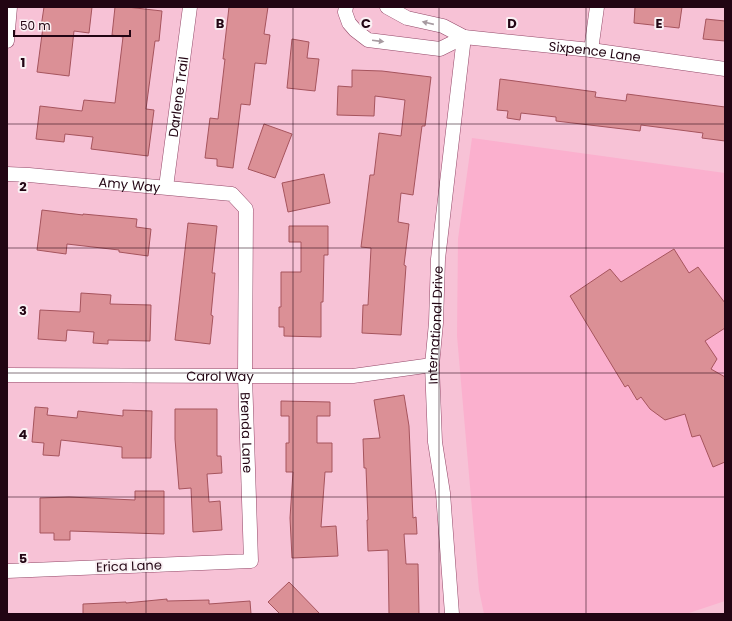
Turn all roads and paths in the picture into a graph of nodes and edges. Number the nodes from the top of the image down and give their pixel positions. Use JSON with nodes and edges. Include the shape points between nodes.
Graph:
{"nodes":[{"id":1,"x":10,"y":7,"type":"edge"},
{"id":2,"x":190,"y":7,"type":"edge"},
{"id":3,"x":346,"y":7,"type":"edge"},
{"id":4,"x":387,"y":7,"type":"edge"},
{"id":5,"x":596,"y":7,"type":"edge"},
{"id":6,"x":464,"y":37,"type":"junction"},
{"id":7,"x":7,"y":41,"type":"edge"},
{"id":8,"x":591,"y":50,"type":"junction"},
{"id":9,"x":725,"y":69,"type":"edge"},
{"id":10,"x":7,"y":174,"type":"edge"},
{"id":11,"x":166,"y":187,"type":"junction"},
{"id":12,"x":246,"y":209,"type":"joint"},
{"id":13,"x":432,"y":365,"type":"junction"},
{"id":14,"x":7,"y":375,"type":"edge"},
{"id":15,"x":244,"y":376,"type":"junction"},
{"id":16,"x":251,"y":561,"type":"joint"},
{"id":17,"x":7,"y":571,"type":"edge"},
{"id":18,"x":452,"y":614,"type":"edge"}],
"edges":[{"from":1,"to":7,"type":"street"},
{"from":2,"to":11,"type":"street","name":"Darlene Trail"},
{"from":3,"to":6,"type":"street","one_way":true,"via":[[344,12],[349,23],[368,40],[440,49]]},
{"from":6,"to":4,"type":"street","one_way":true,"via":[[443,26],[407,18]]},
{"from":5,"to":8,"type":"street"},
{"from":6,"to":8,"type":"street","name":"Sixpence Lane"},
{"from":6,"to":13,"type":"street","name":"International Drive","via":[[438,259]]},
{"from":8,"to":9,"type":"street","name":"Sixpence Lane"},
{"from":10,"to":11,"type":"street","name":"Amy Way"},
{"from":11,"to":12,"type":"street","name":"Amy Way","via":[[232,194]]},
{"from":12,"to":15,"type":"street","name":"Brenda Lane"},
{"from":13,"to":15,"type":"street","name":"Carol Way","via":[[353,376]]},
{"from":13,"to":18,"type":"street","name":"International Drive","via":[[435,442],[443,493]]},
{"from":14,"to":15,"type":"street","name":"Carol Way"},
{"from":15,"to":16,"type":"street","name":"Brenda Lane"},
{"from":16,"to":17,"type":"street","name":"Erica Lane"}]}
